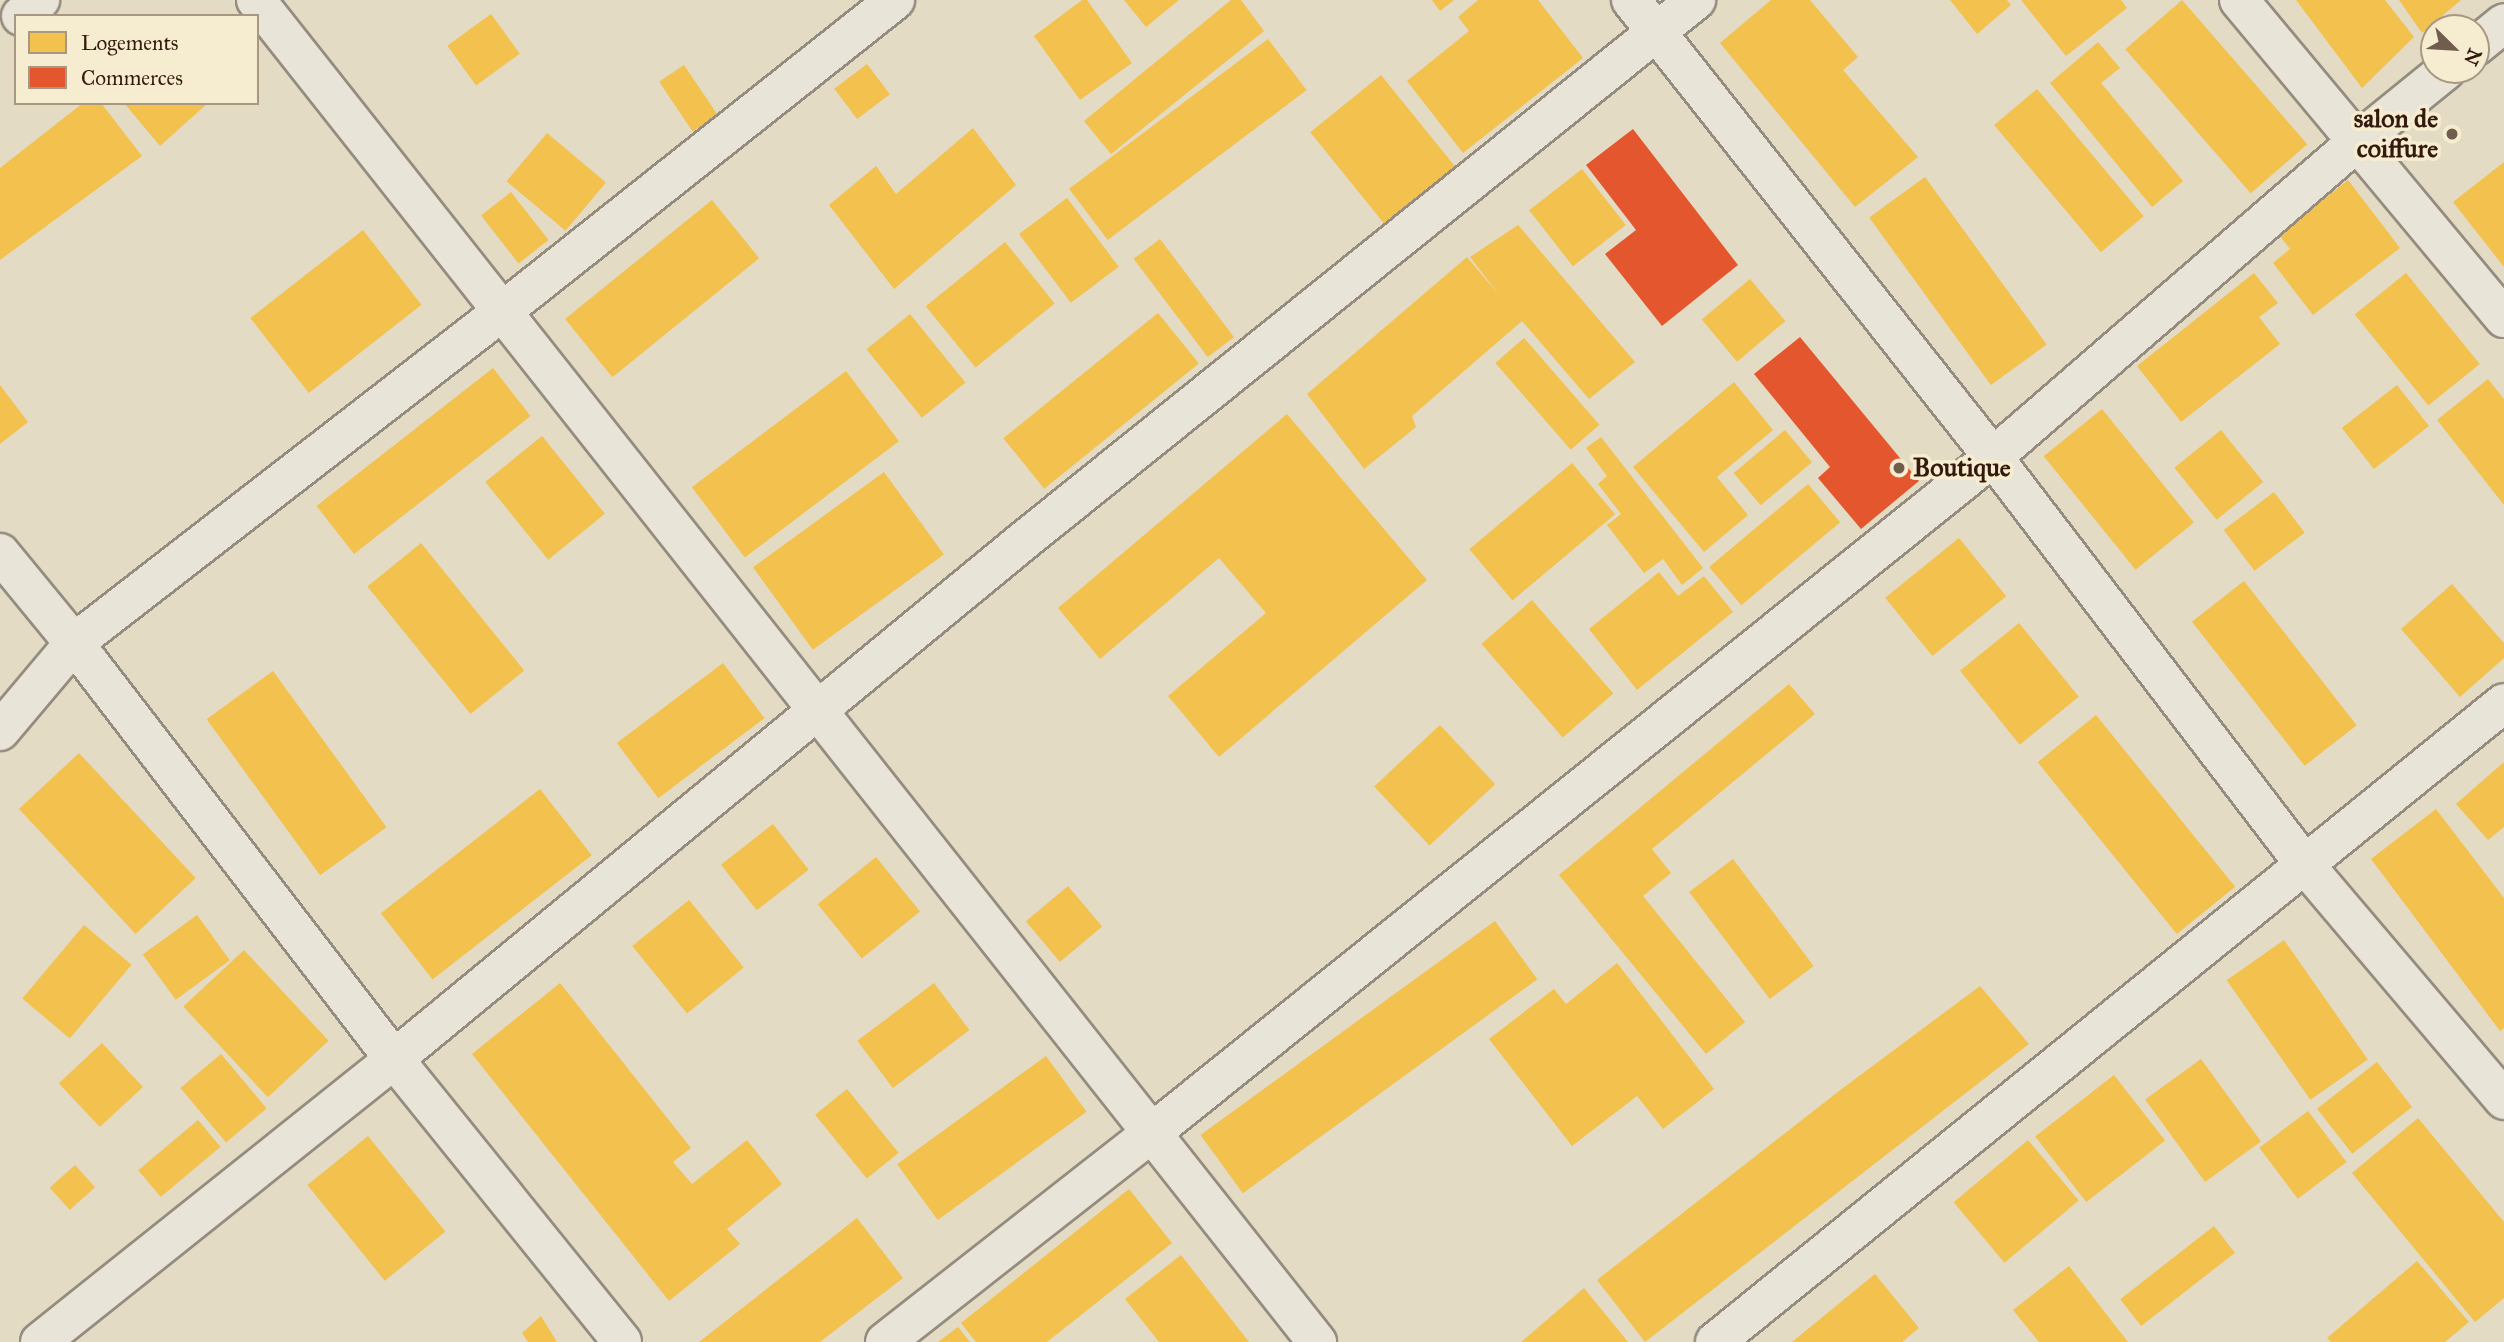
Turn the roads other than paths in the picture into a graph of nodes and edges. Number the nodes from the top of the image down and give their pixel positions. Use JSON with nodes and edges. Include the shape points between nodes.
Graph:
{"nodes":[{"id":1,"x":40,"y":0,"type":"edge"},
{"id":2,"x":256,"y":0,"type":"edge"},
{"id":3,"x":895,"y":0,"type":"edge"},
{"id":4,"x":1631,"y":0,"type":"edge"},
{"id":5,"x":1696,"y":0,"type":"edge"},
{"id":6,"x":2239,"y":0,"type":"edge"},
{"id":7,"x":23,"y":14,"type":"edge"},
{"id":8,"x":14,"y":22,"type":"edge"},
{"id":9,"x":2504,"y":23,"type":"edge"},
{"id":10,"x":0,"y":33,"type":"edge"},
{"id":11,"x":1657,"y":33,"type":"junction"},
{"id":12,"x":2490,"y":34,"type":"edge"},
{"id":13,"x":2429,"y":84,"type":"edge"},
{"id":14,"x":2356,"y":143,"type":"junction"},
{"id":15,"x":504,"y":310,"type":"junction"},
{"id":16,"x":2504,"y":318,"type":"edge"},
{"id":17,"x":1993,"y":457,"type":"junction"},
{"id":18,"x":0,"y":553,"type":"edge"},
{"id":19,"x":74,"y":643,"type":"junction"},
{"id":20,"x":2504,"y":703,"type":"edge"},
{"id":21,"x":817,"y":711,"type":"junction"},
{"id":22,"x":0,"y":731,"type":"edge"},
{"id":23,"x":2305,"y":865,"type":"junction"},
{"id":24,"x":394,"y":1059,"type":"junction"},
{"id":25,"x":2504,"y":1100,"type":"edge"},
{"id":26,"x":1154,"y":1132,"type":"junction"},
{"id":27,"x":40,"y":1342,"type":"edge"},
{"id":28,"x":622,"y":1342,"type":"edge"},
{"id":29,"x":885,"y":1342,"type":"edge"},
{"id":30,"x":1317,"y":1342,"type":"edge"},
{"id":31,"x":1715,"y":1342,"type":"edge"}],
"edges":[{"from":1,"to":7,"type":"street"},
{"from":2,"to":15,"type":"street"},
{"from":3,"to":15,"type":"street"},
{"from":4,"to":11,"type":"street"},
{"from":5,"to":11,"type":"street"},
{"from":6,"to":14,"type":"street"},
{"from":8,"to":10,"type":"street"},
{"from":9,"to":12,"type":"street"},
{"from":11,"to":17,"type":"street"},
{"from":11,"to":21,"type":"street"},
{"from":13,"to":14,"type":"street"},
{"from":14,"to":16,"type":"street"},
{"from":14,"to":17,"type":"street"},
{"from":15,"to":19,"type":"street"},
{"from":15,"to":21,"type":"street"},
{"from":17,"to":23,"type":"street"},
{"from":17,"to":26,"type":"street"},
{"from":18,"to":19,"type":"street"},
{"from":19,"to":22,"type":"street"},
{"from":19,"to":24,"type":"street"},
{"from":20,"to":23,"type":"street"},
{"from":21,"to":24,"type":"street"},
{"from":21,"to":26,"type":"street"},
{"from":23,"to":25,"type":"street"},
{"from":23,"to":31,"type":"street"},
{"from":24,"to":27,"type":"street"},
{"from":24,"to":28,"type":"street"},
{"from":26,"to":29,"type":"street"},
{"from":26,"to":30,"type":"street"}]}
